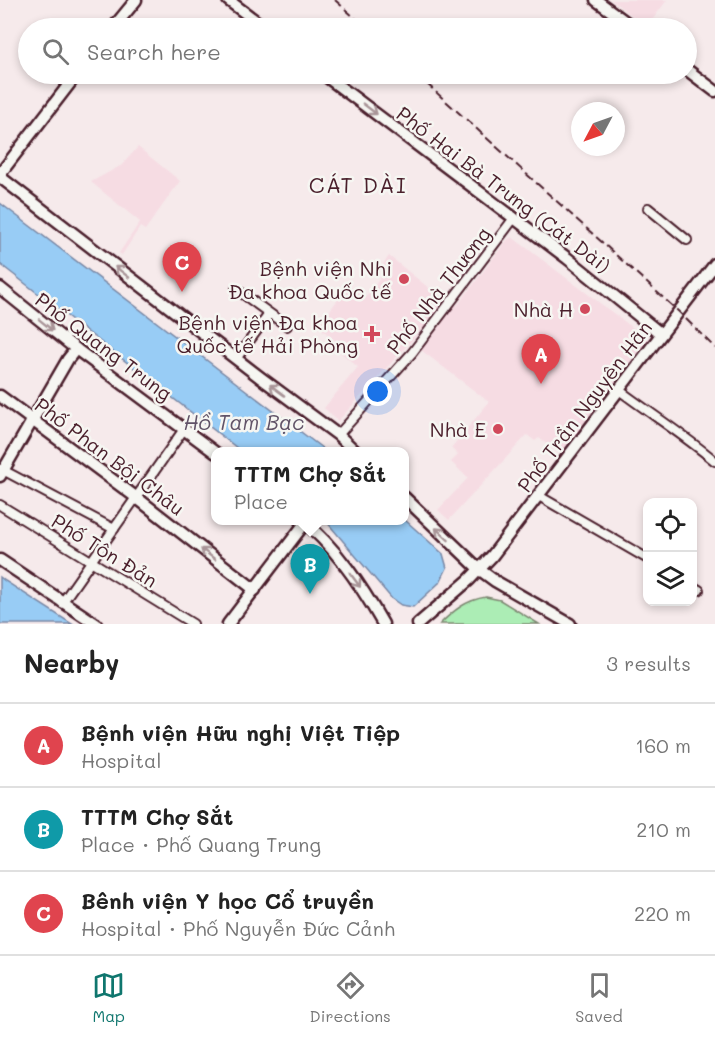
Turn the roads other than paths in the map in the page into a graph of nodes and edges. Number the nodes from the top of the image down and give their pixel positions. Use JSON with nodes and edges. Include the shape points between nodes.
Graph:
{"nodes":[{"id":1,"x":136,"y":0,"type":"edge"},
{"id":2,"x":228,"y":0,"type":"edge"},
{"id":3,"x":596,"y":0,"type":"edge"},
{"id":4,"x":121,"y":18,"type":"edge"},
{"id":5,"x":252,"y":18,"type":"edge"},
{"id":6,"x":620,"y":18,"type":"edge"},
{"id":7,"x":697,"y":77,"type":"edge"},
{"id":8,"x":70,"y":84,"type":"edge"},
{"id":9,"x":336,"y":84,"type":"edge"},
{"id":10,"x":715,"y":91,"type":"edge"},
{"id":11,"x":0,"y":176,"type":"edge"},
{"id":12,"x":648,"y":208,"type":"dead end"},
{"id":13,"x":514,"y":218,"type":"junction"},
{"id":14,"x":687,"y":240,"type":"dead end"},
{"id":15,"x":715,"y":264,"type":"edge"},
{"id":16,"x":0,"y":288,"type":"edge"},
{"id":17,"x":236,"y":290,"type":"dead end"},
{"id":18,"x":269,"y":314,"type":"junction"},
{"id":19,"x":287,"y":326,"type":"dead end"},
{"id":20,"x":661,"y":334,"type":"junction"},
{"id":21,"x":76,"y":350,"type":"junction"},
{"id":22,"x":236,"y":359,"type":"junction"},
{"id":23,"x":619,"y":390,"type":"junction"},
{"id":24,"x":0,"y":396,"type":"edge"},
{"id":25,"x":33,"y":421,"type":"junction"},
{"id":26,"x":184,"y":429,"type":"junction"},
{"id":27,"x":338,"y":435,"type":"junction"},
{"id":28,"x":351,"y":447,"type":"edge"},
{"id":29,"x":211,"y":449,"type":"edge"},
{"id":30,"x":715,"y":461,"type":"edge"},
{"id":31,"x":1,"y":472,"type":"edge"},
{"id":32,"x":539,"y":496,"type":"junction"},
{"id":33,"x":137,"y":498,"type":"junction"},
{"id":34,"x":409,"y":501,"type":"edge"},
{"id":35,"x":0,"y":505,"type":"edge"},
{"id":36,"x":302,"y":525,"type":"edge"},
{"id":37,"x":307,"y":525,"type":"edge"},
{"id":38,"x":114,"y":529,"type":"junction"},
{"id":39,"x":643,"y":556,"type":"edge"},
{"id":40,"x":0,"y":560,"type":"edge"},
{"id":41,"x":92,"y":561,"type":"junction"},
{"id":42,"x":480,"y":570,"type":"junction"},
{"id":43,"x":255,"y":590,"type":"junction"},
{"id":44,"x":62,"y":603,"type":"junction"},
{"id":45,"x":96,"y":624,"type":"edge"},
{"id":46,"x":193,"y":624,"type":"edge"},
{"id":47,"x":228,"y":624,"type":"edge"},
{"id":48,"x":383,"y":624,"type":"edge"},
{"id":49,"x":418,"y":624,"type":"edge"},
{"id":50,"x":570,"y":624,"type":"edge"}],
"edges":[{"from":1,"to":4,"type":"main road"},
{"from":2,"to":5,"type":"main road"},
{"from":3,"to":6,"type":"main road"},
{"from":7,"to":10,"type":"main road"},
{"from":8,"to":11,"type":"main road"},
{"from":9,"to":13,"type":"main road","name":"Phố Hai Bà Trưng (Cát Dài)","one_way":true},
{"from":22,"to":11,"type":"main road","one_way":true},
{"from":12,"to":14,"type":"street"},
{"from":13,"to":20,"type":"main road","name":"Phố Hai Bà Trưng (Cát Dài)"},
{"from":13,"to":27,"type":"street","name":"Phố Nhà Thương","via":[[412,353]]},
{"from":15,"to":20,"type":"main road","name":"Phố Trần Nguyên Hãn"},
{"from":16,"to":21,"type":"main road","name":"Phố Quang Trung","one_way":true},
{"from":17,"to":18,"type":"street"},
{"from":18,"to":19,"type":"street"},
{"from":18,"to":22,"type":"street"},
{"from":20,"to":23,"type":"main road","name":"Phố Trần Nguyên Hãn"},
{"from":21,"to":25,"type":"main road"},
{"from":21,"to":26,"type":"main road","name":"Phố Quang Trung"},
{"from":27,"to":22,"type":"main road","one_way":true},
{"from":23,"to":30,"type":"street","via":[[685,435]]},
{"from":23,"to":32,"type":"main road","name":"Phố Trần Nguyên Hãn"},
{"from":24,"to":25,"type":"main road","name":"Phố Phan Bội Châu"},
{"from":25,"to":31,"type":"main road"},
{"from":25,"to":33,"type":"main road","name":"Phố Phan Bội Châu"},
{"from":26,"to":29,"type":"main road","name":"Phố Quang Trung"},
{"from":26,"to":33,"type":"street"},
{"from":27,"to":28,"type":"main road"},
{"from":31,"to":38,"type":"street"},
{"from":32,"to":39,"type":"street"},
{"from":32,"to":42,"type":"main road","name":"Phố Trần Nguyên Hãn"},
{"from":33,"to":38,"type":"street"},
{"from":43,"to":33,"type":"main road","name":"Phố Phan Bội Châu","one_way":true},
{"from":42,"to":34,"type":"main road","one_way":true},
{"from":35,"to":41,"type":"street","name":"Phố Tôn Đản"},
{"from":36,"to":43,"type":"main road"},
{"from":37,"to":48,"type":"main road","one_way":true,"via":[[344,565]]},
{"from":38,"to":41,"type":"street"},
{"from":40,"to":44,"type":"main road"},
{"from":41,"to":44,"type":"street"},
{"from":41,"to":46,"type":"street","name":"Phố Tôn Đản"},
{"from":42,"to":49,"type":"main road","name":"Phố Trần Nguyên Hãn"},
{"from":42,"to":50,"type":"main road"},
{"from":43,"to":47,"type":"main road"},
{"from":44,"to":45,"type":"main road"}]}
